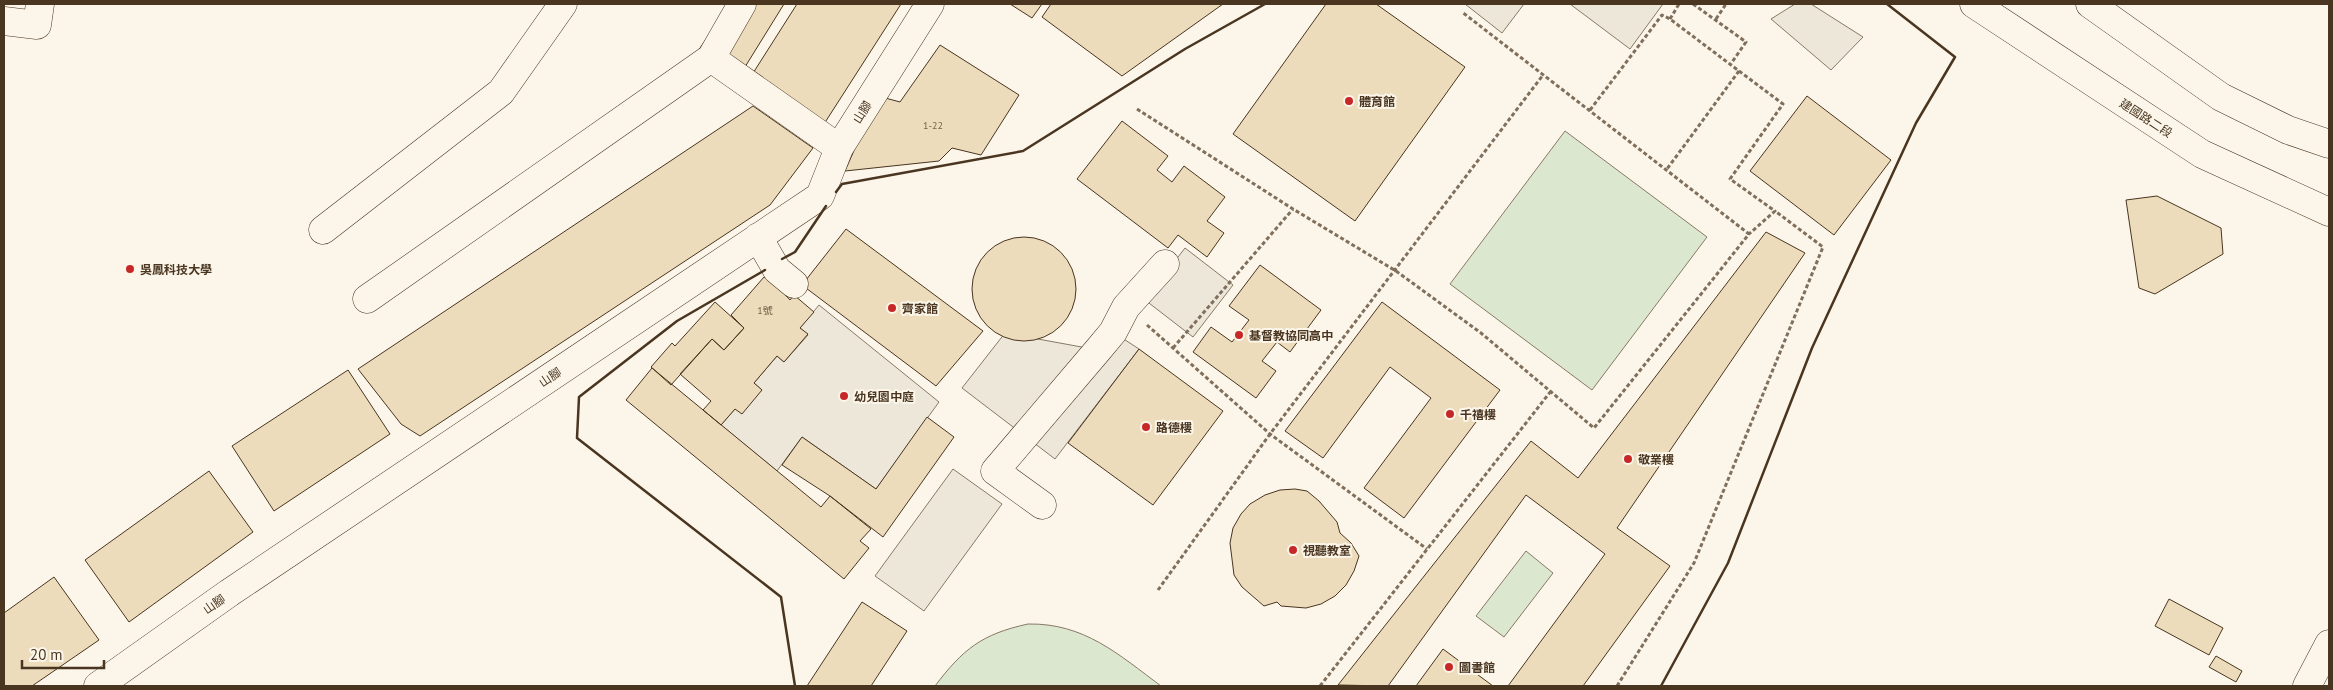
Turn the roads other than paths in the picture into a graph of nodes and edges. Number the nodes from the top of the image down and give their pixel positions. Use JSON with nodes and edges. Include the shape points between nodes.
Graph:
{"nodes":[{"id":1,"x":40,"y":4,"type":"edge"},
{"id":2,"x":563,"y":4,"type":"edge"},
{"id":3,"x":742,"y":4,"type":"edge"},
{"id":4,"x":930,"y":4,"type":"edge"},
{"id":5,"x":1974,"y":4,"type":"edge"},
{"id":6,"x":2090,"y":4,"type":"edge"},
{"id":7,"x":4,"y":21,"type":"edge"},
{"id":8,"x":711,"y":58,"type":"junction"},
{"id":9,"x":2329,"y":144,"type":"edge"},
{"id":10,"x":839,"y":148,"type":"junction"},
{"id":11,"x":2329,"y":212,"type":"edge"},
{"id":12,"x":323,"y":230,"type":"dead end"},
{"id":13,"x":758,"y":237,"type":"junction"},
{"id":14,"x":1165,"y":264,"type":"dead end"},
{"id":15,"x":794,"y":284,"type":"dead end"},
{"id":16,"x":367,"y":299,"type":"dead end"},
{"id":17,"x":1042,"y":504,"type":"dead end"},
{"id":18,"x":2329,"y":644,"type":"edge"},
{"id":19,"x":98,"y":686,"type":"edge"},
{"id":20,"x":2306,"y":686,"type":"edge"}],
"edges":[{"from":1,"to":7,"type":"street","via":[[37,25]]},
{"from":2,"to":12,"type":"street","via":[[501,92]]},
{"from":3,"to":8,"type":"street"},
{"from":4,"to":10,"type":"street","name":"山腳"},
{"from":5,"to":11,"type":"street","name":"建國路二段","via":[[2202,154]]},
{"from":6,"to":9,"type":"street","via":[[2221,97],[2288,130]]},
{"from":8,"to":10,"type":"street"},
{"from":8,"to":16,"type":"street"},
{"from":10,"to":13,"type":"street","name":"山腳","via":[[820,196]]},
{"from":13,"to":15,"type":"street","via":[[778,270]]},
{"from":13,"to":19,"type":"street","name":"山腳","via":[[229,593]]},
{"from":14,"to":17,"type":"street","via":[[1126,307],[1113,332],[995,470]]},
{"from":18,"to":20,"type":"street"}]}
